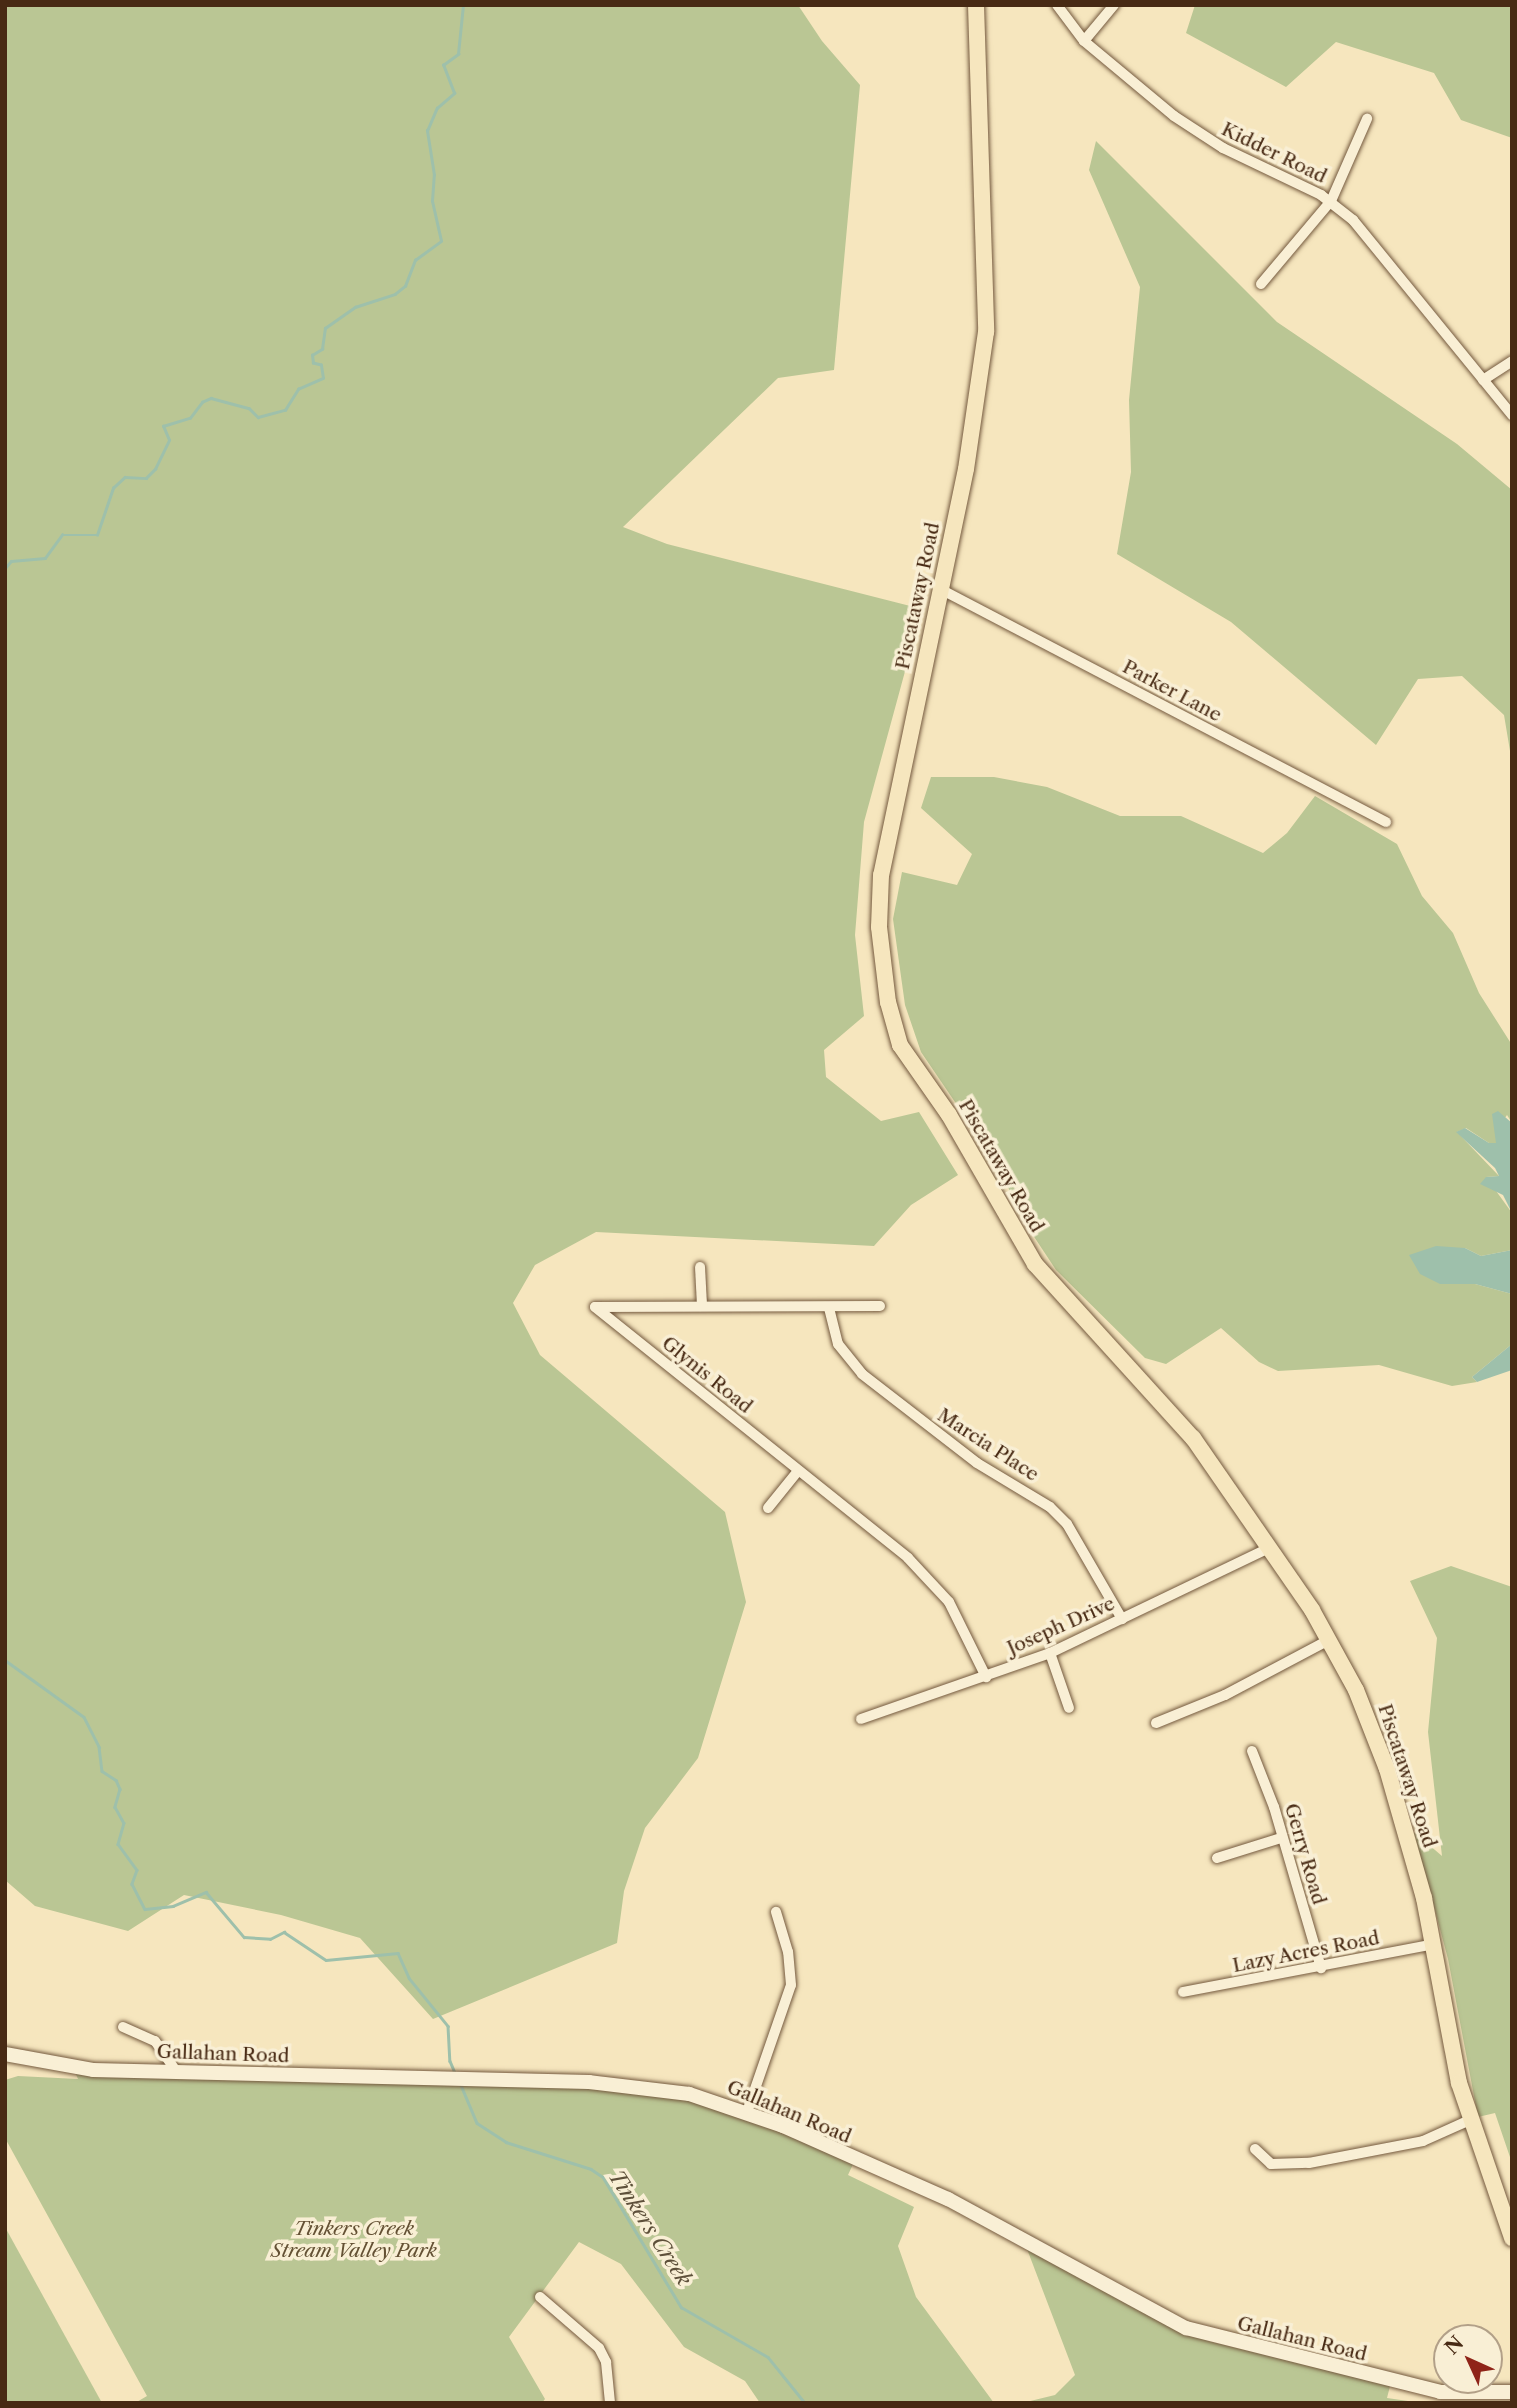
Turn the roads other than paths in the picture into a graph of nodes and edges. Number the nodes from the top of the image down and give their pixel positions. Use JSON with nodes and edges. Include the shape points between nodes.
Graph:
{"nodes":[{"id":1,"x":976,"y":5,"type":"edge"},
{"id":2,"x":1058,"y":5,"type":"edge"},
{"id":3,"x":1114,"y":5,"type":"edge"},
{"id":4,"x":1084,"y":41,"type":"junction"},
{"id":5,"x":1367,"y":119,"type":"dead end"},
{"id":6,"x":1331,"y":201,"type":"junction"},
{"id":7,"x":1261,"y":284,"type":"dead end"},
{"id":8,"x":1512,"y":361,"type":"edge"},
{"id":9,"x":1483,"y":380,"type":"junction"},
{"id":10,"x":1512,"y":415,"type":"edge"},
{"id":11,"x":942,"y":590,"type":"junction"},
{"id":12,"x":1386,"y":822,"type":"dead end"},
{"id":13,"x":700,"y":1266,"type":"dead end"},
{"id":14,"x":702,"y":1306,"type":"junction"},
{"id":15,"x":880,"y":1306,"type":"dead end"},
{"id":16,"x":829,"y":1308,"type":"junction"},
{"id":17,"x":798,"y":1471,"type":"junction"},
{"id":18,"x":768,"y":1508,"type":"dead end"},
{"id":19,"x":1269,"y":1548,"type":"junction"},
{"id":20,"x":1122,"y":1619,"type":"junction"},
{"id":21,"x":1329,"y":1640,"type":"junction"},
{"id":22,"x":1050,"y":1653,"type":"junction"},
{"id":23,"x":985,"y":1677,"type":"junction"},
{"id":24,"x":1069,"y":1708,"type":"dead end"},
{"id":25,"x":861,"y":1719,"type":"dead end"},
{"id":26,"x":1156,"y":1723,"type":"dead end"},
{"id":27,"x":1252,"y":1751,"type":"dead end"},
{"id":28,"x":1281,"y":1838,"type":"junction"},
{"id":29,"x":1217,"y":1858,"type":"dead end"},
{"id":30,"x":776,"y":1912,"type":"dead end"},
{"id":31,"x":1434,"y":1944,"type":"junction"},
{"id":32,"x":1321,"y":1968,"type":"junction"},
{"id":33,"x":1183,"y":1992,"type":"dead end"},
{"id":34,"x":123,"y":2027,"type":"dead end"},
{"id":35,"x":5,"y":2054,"type":"edge"},
{"id":36,"x":175,"y":2070,"type":"junction"},
{"id":37,"x":747,"y":2112,"type":"junction"},
{"id":38,"x":1470,"y":2120,"type":"junction"},
{"id":39,"x":1255,"y":2149,"type":"dead end"},
{"id":40,"x":1512,"y":2238,"type":"edge"},
{"id":41,"x":540,"y":2297,"type":"dead end"},
{"id":42,"x":1512,"y":2392,"type":"edge"},
{"id":43,"x":610,"y":2403,"type":"edge"}],
"edges":[{"from":1,"to":11,"type":"main road","name":"Piscataway Road","via":[[986,332]]},
{"from":2,"to":4,"type":"street","name":"Kidder Road"},
{"from":3,"to":4,"type":"street"},
{"from":4,"to":6,"type":"street","name":"Kidder Road","via":[[1208,140]]},
{"from":5,"to":6,"type":"street"},
{"from":6,"to":7,"type":"street"},
{"from":6,"to":9,"type":"street","name":"Kidder Road","via":[[1353,220]]},
{"from":8,"to":9,"type":"street"},
{"from":9,"to":10,"type":"street","name":"Kidder Road"},
{"from":11,"to":12,"type":"street","name":"Parker Lane"},
{"from":11,"to":19,"type":"main road","name":"Piscataway Road","via":[[881,875],[879,927],[895,1033],[914,1069],[949,1115],[1035,1264],[1179,1420]]},
{"from":13,"to":14,"type":"street"},
{"from":14,"to":16,"type":"street","name":"Glynis Road"},
{"from":14,"to":17,"type":"street","name":"Glynis Road","via":[[595,1307]]},
{"from":15,"to":16,"type":"street","name":"Glynis Road"},
{"from":16,"to":20,"type":"street","name":"Marcia Place","via":[[838,1344],[862,1374],[977,1463],[1050,1507],[1067,1524]]},
{"from":17,"to":18,"type":"street"},
{"from":17,"to":23,"type":"street","name":"Glynis Road","via":[[932,1581],[967,1632]]},
{"from":19,"to":20,"type":"street","name":"Joseph Drive"},
{"from":19,"to":21,"type":"main road","name":"Piscataway Road"},
{"from":20,"to":22,"type":"street","name":"Joseph Drive"},
{"from":21,"to":26,"type":"street","via":[[1225,1695]]},
{"from":21,"to":31,"type":"main road","name":"Piscataway Road","via":[[1356,1690],[1387,1769]]},
{"from":22,"to":23,"type":"street","name":"Joseph Drive"},
{"from":22,"to":24,"type":"street"},
{"from":23,"to":25,"type":"street","name":"Joseph Drive"},
{"from":27,"to":28,"type":"street","name":"Gerry Road"},
{"from":28,"to":29,"type":"street"},
{"from":28,"to":32,"type":"street","name":"Gerry Road"},
{"from":30,"to":37,"type":"street","via":[[788,1952],[791,1985]]},
{"from":31,"to":32,"type":"street","name":"Lazy Acres Road"},
{"from":31,"to":38,"type":"main road","name":"Piscataway Road"},
{"from":32,"to":33,"type":"street","name":"Lazy Acres Road"},
{"from":34,"to":36,"type":"street","via":[[155,2041]]},
{"from":35,"to":36,"type":"street","name":"Gallahan Road","via":[[93,2070]]},
{"from":36,"to":37,"type":"street","name":"Gallahan Road","via":[[648,2086]]},
{"from":37,"to":42,"type":"street","name":"Gallahan Road","via":[[948,2199],[1186,2328],[1440,2392]]},
{"from":38,"to":39,"type":"street","via":[[1423,2141],[1309,2163],[1271,2164]]},
{"from":38,"to":40,"type":"main road","name":"Piscataway Road"},
{"from":41,"to":43,"type":"street","via":[[599,2348],[606,2362]]}]}
